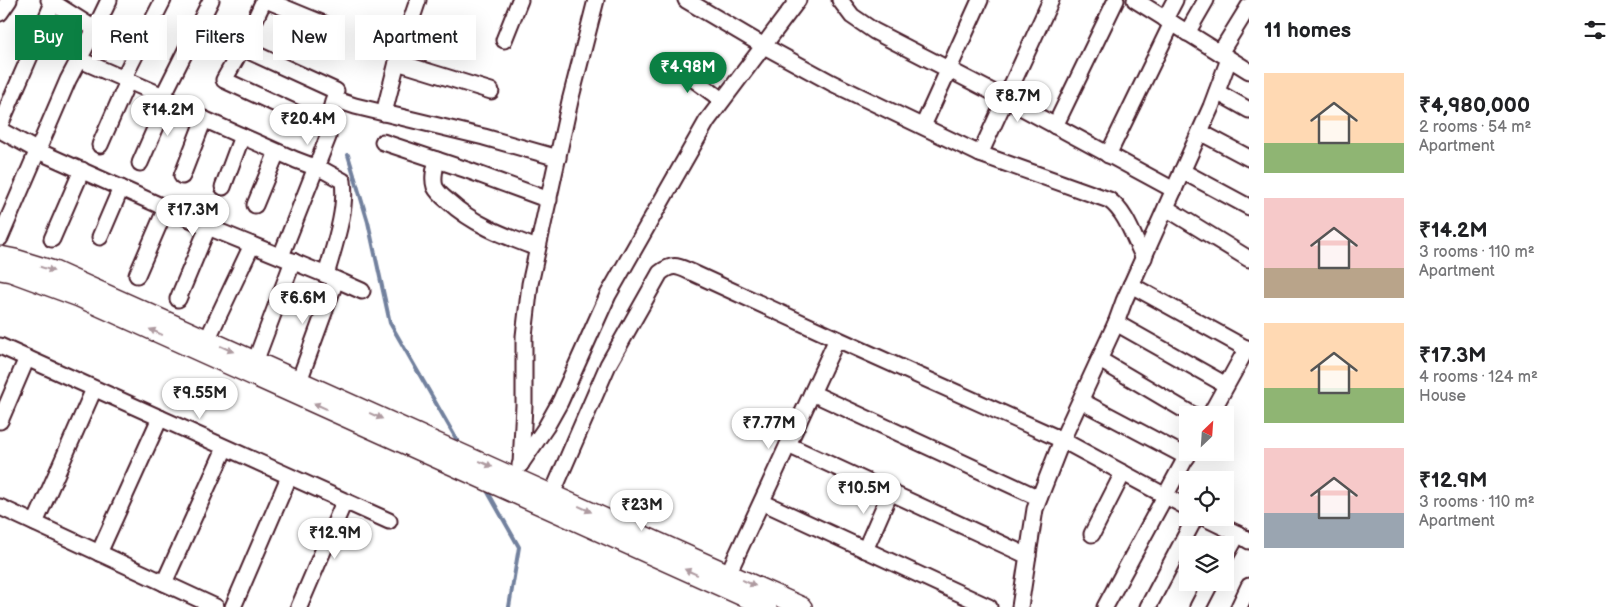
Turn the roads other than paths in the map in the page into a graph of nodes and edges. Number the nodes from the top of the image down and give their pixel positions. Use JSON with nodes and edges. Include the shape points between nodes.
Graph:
{"nodes":[{"id":1,"x":9,"y":0,"type":"edge"},
{"id":2,"x":109,"y":0,"type":"edge"},
{"id":3,"x":163,"y":0,"type":"edge"},
{"id":4,"x":211,"y":0,"type":"edge"},
{"id":5,"x":265,"y":0,"type":"edge"},
{"id":6,"x":418,"y":0,"type":"edge"},
{"id":7,"x":520,"y":0,"type":"edge"},
{"id":8,"x":596,"y":0,"type":"edge"},
{"id":9,"x":686,"y":0,"type":"edge"},
{"id":10,"x":798,"y":0,"type":"edge"},
{"id":11,"x":840,"y":0,"type":"edge"},
{"id":12,"x":980,"y":0,"type":"edge"},
{"id":13,"x":1051,"y":0,"type":"edge"},
{"id":14,"x":1116,"y":0,"type":"edge"},
{"id":15,"x":1135,"y":0,"type":"edge"},
{"id":16,"x":1175,"y":0,"type":"edge"},
{"id":17,"x":1206,"y":0,"type":"edge"},
{"id":18,"x":51,"y":2,"type":"edge"},
{"id":19,"x":1151,"y":4,"type":"edge"},
{"id":20,"x":1249,"y":6,"type":"edge"},
{"id":21,"x":0,"y":13,"type":"edge"},
{"id":22,"x":102,"y":15,"type":"edge"},
{"id":23,"x":258,"y":15,"type":"edge"},
{"id":24,"x":302,"y":15,"type":"edge"},
{"id":25,"x":1169,"y":21,"type":"junction"},
{"id":26,"x":92,"y":27,"type":"edge"},
{"id":27,"x":1187,"y":33,"type":"junction"},
{"id":28,"x":92,"y":34,"type":"edge"},
{"id":29,"x":504,"y":40,"type":"dead end"},
{"id":30,"x":764,"y":46,"type":"junction"},
{"id":31,"x":82,"y":53,"type":"edge"},
{"id":32,"x":1224,"y":56,"type":"junction"},
{"id":33,"x":263,"y":58,"type":"edge"},
{"id":34,"x":78,"y":60,"type":"joint"},
{"id":35,"x":235,"y":60,"type":"edge"},
{"id":36,"x":397,"y":62,"type":"junction"},
{"id":37,"x":673,"y":64,"type":"dead end"},
{"id":38,"x":948,"y":70,"type":"junction"},
{"id":39,"x":1249,"y":71,"type":"edge"},
{"id":40,"x":126,"y":80,"type":"junction"},
{"id":41,"x":491,"y":91,"type":"dead end"},
{"id":42,"x":1216,"y":92,"type":"junction"},
{"id":43,"x":165,"y":98,"type":"junction"},
{"id":44,"x":334,"y":99,"type":"junction"},
{"id":45,"x":1006,"y":99,"type":"junction"},
{"id":46,"x":722,"y":100,"type":"junction"},
{"id":47,"x":1249,"y":110,"type":"edge"},
{"id":48,"x":384,"y":113,"type":"junction"},
{"id":49,"x":204,"y":119,"type":"junction"},
{"id":50,"x":0,"y":125,"type":"edge"},
{"id":51,"x":924,"y":126,"type":"junction"},
{"id":52,"x":1055,"y":126,"type":"junction"},
{"id":53,"x":326,"y":127,"type":"junction"},
{"id":54,"x":0,"y":130,"type":"edge"},
{"id":55,"x":1200,"y":132,"type":"junction"},
{"id":56,"x":242,"y":136,"type":"junction"},
{"id":57,"x":382,"y":142,"type":"dead end"},
{"id":58,"x":100,"y":145,"type":"dead end"},
{"id":59,"x":38,"y":151,"type":"junction"},
{"id":60,"x":277,"y":152,"type":"junction"},
{"id":61,"x":980,"y":154,"type":"junction"},
{"id":62,"x":1108,"y":155,"type":"junction"},
{"id":63,"x":558,"y":158,"type":"junction"},
{"id":64,"x":1249,"y":158,"type":"edge"},
{"id":65,"x":437,"y":160,"type":"junction"},
{"id":66,"x":140,"y":163,"type":"dead end"},
{"id":67,"x":316,"y":168,"type":"junction"},
{"id":68,"x":82,"y":170,"type":"junction"},
{"id":69,"x":1182,"y":171,"type":"junction"},
{"id":70,"x":182,"y":176,"type":"dead end"},
{"id":71,"x":223,"y":186,"type":"dead end"},
{"id":72,"x":121,"y":188,"type":"junction"},
{"id":73,"x":1174,"y":190,"type":"junction"},
{"id":74,"x":549,"y":200,"type":"junction"},
{"id":75,"x":255,"y":205,"type":"dead end"},
{"id":76,"x":1249,"y":207,"type":"edge"},
{"id":77,"x":166,"y":208,"type":"junction"},
{"id":78,"x":1166,"y":208,"type":"junction"},
{"id":79,"x":208,"y":227,"type":"junction"},
{"id":80,"x":100,"y":237,"type":"dead end"},
{"id":81,"x":0,"y":238,"type":"edge"},
{"id":82,"x":52,"y":239,"type":"dead end"},
{"id":83,"x":252,"y":245,"type":"junction"},
{"id":84,"x":537,"y":248,"type":"junction"},
{"id":85,"x":0,"y":256,"type":"edge"},
{"id":86,"x":1144,"y":258,"type":"junction"},
{"id":87,"x":287,"y":259,"type":"junction"},
{"id":88,"x":1249,"y":259,"type":"edge"},
{"id":89,"x":0,"y":270,"type":"edge"},
{"id":90,"x":137,"y":275,"type":"dead end"},
{"id":91,"x":331,"y":277,"type":"junction"},
{"id":92,"x":1131,"y":286,"type":"junction"},
{"id":93,"x":362,"y":292,"type":"dead end"},
{"id":94,"x":178,"y":299,"type":"dead end"},
{"id":95,"x":1116,"y":323,"type":"junction"},
{"id":96,"x":837,"y":339,"type":"junction"},
{"id":97,"x":207,"y":340,"type":"junction"},
{"id":98,"x":0,"y":346,"type":"edge"},
{"id":99,"x":1248,"y":349,"type":"edge"},
{"id":100,"x":27,"y":358,"type":"junction"},
{"id":101,"x":1100,"y":360,"type":"junction"},
{"id":102,"x":256,"y":362,"type":"junction"},
{"id":103,"x":299,"y":381,"type":"junction"},
{"id":104,"x":1226,"y":385,"type":"junction"},
{"id":105,"x":94,"y":389,"type":"junction"},
{"id":106,"x":812,"y":394,"type":"junction"},
{"id":107,"x":1081,"y":401,"type":"junction"},
{"id":108,"x":1215,"y":406,"type":"edge"},
{"id":109,"x":1179,"y":407,"type":"edge"},
{"id":110,"x":160,"y":418,"type":"junction"},
{"id":111,"x":0,"y":421,"type":"edge"},
{"id":112,"x":1062,"y":440,"type":"junction"},
{"id":113,"x":788,"y":445,"type":"junction"},
{"id":114,"x":224,"y":448,"type":"junction"},
{"id":115,"x":1179,"y":450,"type":"edge"},
{"id":116,"x":456,"y":459,"type":"junction"},
{"id":117,"x":1185,"y":461,"type":"edge"},
{"id":118,"x":1123,"y":473,"type":"junction"},
{"id":119,"x":289,"y":477,"type":"junction"},
{"id":120,"x":512,"y":479,"type":"junction"},
{"id":121,"x":890,"y":493,"type":"junction"},
{"id":122,"x":552,"y":494,"type":"junction"},
{"id":123,"x":1165,"y":496,"type":"junction"},
{"id":124,"x":1039,"y":498,"type":"junction"},
{"id":125,"x":344,"y":502,"type":"junction"},
{"id":126,"x":762,"y":502,"type":"junction"},
{"id":127,"x":1179,"y":503,"type":"edge"},
{"id":128,"x":0,"y":507,"type":"edge"},
{"id":129,"x":389,"y":521,"type":"dead end"},
{"id":130,"x":34,"y":523,"type":"junction"},
{"id":131,"x":1191,"y":526,"type":"edge"},
{"id":132,"x":1221,"y":526,"type":"edge"},
{"id":133,"x":1092,"y":534,"type":"dead end"},
{"id":134,"x":1243,"y":537,"type":"edge"},
{"id":135,"x":1234,"y":547,"type":"edge"},
{"id":136,"x":865,"y":550,"type":"junction"},
{"id":137,"x":99,"y":553,"type":"junction"},
{"id":138,"x":1028,"y":556,"type":"junction"},
{"id":139,"x":728,"y":574,"type":"junction"},
{"id":140,"x":164,"y":583,"type":"junction"},
{"id":141,"x":1249,"y":587,"type":"edge"},
{"id":142,"x":1206,"y":591,"type":"edge"},
{"id":143,"x":216,"y":607,"type":"edge"},
{"id":144,"x":233,"y":607,"type":"edge"},
{"id":145,"x":299,"y":607,"type":"edge"},
{"id":146,"x":767,"y":607,"type":"edge"},
{"id":147,"x":802,"y":607,"type":"edge"},
{"id":148,"x":989,"y":607,"type":"edge"},
{"id":149,"x":1020,"y":607,"type":"edge"},
{"id":150,"x":1105,"y":607,"type":"edge"},
{"id":151,"x":1148,"y":607,"type":"edge"},
{"id":152,"x":1198,"y":607,"type":"edge"},
{"id":153,"x":1239,"y":607,"type":"edge"}],
"edges":[{"from":1,"to":21,"type":"street"},
{"from":2,"to":22,"type":"street"},
{"from":3,"to":40,"type":"street"},
{"from":4,"to":43,"type":"street"},
{"from":5,"to":23,"type":"street"},
{"from":5,"to":24,"type":"street"},
{"from":6,"to":36,"type":"street"},
{"from":7,"to":29,"type":"street"},
{"from":8,"to":63,"type":"street"},
{"from":9,"to":30,"type":"street"},
{"from":10,"to":30,"type":"street"},
{"from":11,"to":38,"type":"street","via":[[852,16],[874,31]]},
{"from":12,"to":38,"type":"street"},
{"from":13,"to":45,"type":"street"},
{"from":14,"to":52,"type":"street"},
{"from":15,"to":19,"type":"street"},
{"from":16,"to":25,"type":"street"},
{"from":17,"to":27,"type":"street"},
{"from":18,"to":26,"type":"street"},
{"from":18,"to":50,"type":"street"},
{"from":19,"to":25,"type":"street"},
{"from":20,"to":32,"type":"street"},
{"from":25,"to":27,"type":"street"},
{"from":25,"to":62,"type":"street"},
{"from":27,"to":32,"type":"street"},
{"from":28,"to":31,"type":"street"},
{"from":30,"to":46,"type":"street"},
{"from":30,"to":51,"type":"street","via":[[832,83]]},
{"from":32,"to":39,"type":"street"},
{"from":32,"to":42,"type":"street"},
{"from":33,"to":44,"type":"street","via":[[336,92]]},
{"from":34,"to":40,"type":"street"},
{"from":34,"to":59,"type":"street"},
{"from":35,"to":53,"type":"street","via":[[224,80]]},
{"from":36,"to":41,"type":"street"},
{"from":36,"to":48,"type":"street"},
{"from":37,"to":46,"type":"street"},
{"from":38,"to":45,"type":"street"},
{"from":38,"to":51,"type":"street"},
{"from":40,"to":43,"type":"street"},
{"from":40,"to":58,"type":"street"},
{"from":42,"to":47,"type":"street"},
{"from":42,"to":55,"type":"street"},
{"from":43,"to":49,"type":"street"},
{"from":43,"to":66,"type":"street"},
{"from":44,"to":48,"type":"street"},
{"from":44,"to":53,"type":"street"},
{"from":45,"to":52,"type":"street"},
{"from":45,"to":61,"type":"street"},
{"from":46,"to":120,"type":"street","via":[[608,295],[560,402]]},
{"from":48,"to":63,"type":"street"},
{"from":49,"to":56,"type":"street"},
{"from":49,"to":70,"type":"street"},
{"from":51,"to":61,"type":"street"},
{"from":52,"to":62,"type":"street"},
{"from":53,"to":67,"type":"street","via":[[328,137]]},
{"from":54,"to":59,"type":"street"},
{"from":55,"to":64,"type":"street"},
{"from":55,"to":69,"type":"street"},
{"from":56,"to":60,"type":"street"},
{"from":56,"to":71,"type":"street"},
{"from":57,"to":65,"type":"street"},
{"from":59,"to":68,"type":"street"},
{"from":59,"to":81,"type":"street"},
{"from":60,"to":67,"type":"street"},
{"from":60,"to":75,"type":"street"},
{"from":61,"to":86,"type":"street","via":[[1109,200],[1121,212]]},
{"from":62,"to":73,"type":"street"},
{"from":63,"to":74,"type":"street"},
{"from":65,"to":74,"type":"street"},
{"from":65,"to":84,"type":"street","via":[[435,186],[454,207],[485,228]]},
{"from":67,"to":87,"type":"street"},
{"from":67,"to":91,"type":"street","via":[[343,181],[345,195]]},
{"from":68,"to":72,"type":"street"},
{"from":68,"to":82,"type":"street"},
{"from":69,"to":73,"type":"street"},
{"from":69,"to":76,"type":"street"},
{"from":72,"to":77,"type":"street"},
{"from":72,"to":80,"type":"street"},
{"from":73,"to":78,"type":"street"},
{"from":74,"to":84,"type":"street"},
{"from":77,"to":79,"type":"street"},
{"from":77,"to":90,"type":"street"},
{"from":78,"to":86,"type":"street"},
{"from":78,"to":88,"type":"street"},
{"from":79,"to":83,"type":"street"},
{"from":79,"to":94,"type":"street"},
{"from":83,"to":87,"type":"street"},
{"from":83,"to":97,"type":"street"},
{"from":84,"to":120,"type":"street","via":[[524,336],[524,405]]},
{"from":85,"to":97,"type":"street","one_way":true,"via":[[54,271]]},
{"from":86,"to":92,"type":"street"},
{"from":87,"to":91,"type":"street"},
{"from":87,"to":102,"type":"street"},
{"from":116,"to":89,"type":"street","one_way":true,"via":[[79,298]]},
{"from":91,"to":93,"type":"street"},
{"from":91,"to":103,"type":"street"},
{"from":92,"to":95,"type":"street"},
{"from":92,"to":99,"type":"street"},
{"from":95,"to":101,"type":"street"},
{"from":95,"to":104,"type":"street"},
{"from":96,"to":106,"type":"street"},
{"from":96,"to":112,"type":"street"},
{"from":96,"to":122,"type":"street","via":[[693,273],[668,267],[660,273],[608,365]]},
{"from":97,"to":102,"type":"street","one_way":true},
{"from":98,"to":100,"type":"street"},
{"from":99,"to":104,"type":"street"},
{"from":100,"to":105,"type":"street"},
{"from":100,"to":111,"type":"street"},
{"from":101,"to":107,"type":"street"},
{"from":101,"to":109,"type":"street"},
{"from":102,"to":103,"type":"street"},
{"from":103,"to":116,"type":"street","one_way":true},
{"from":104,"to":108,"type":"street"},
{"from":105,"to":110,"type":"street"},
{"from":105,"to":130,"type":"street"},
{"from":106,"to":113,"type":"street"},
{"from":106,"to":124,"type":"street"},
{"from":107,"to":112,"type":"street"},
{"from":107,"to":115,"type":"street"},
{"from":110,"to":114,"type":"street"},
{"from":110,"to":137,"type":"street"},
{"from":112,"to":118,"type":"street"},
{"from":112,"to":124,"type":"street"},
{"from":113,"to":121,"type":"street"},
{"from":113,"to":126,"type":"street"},
{"from":114,"to":119,"type":"street"},
{"from":114,"to":140,"type":"street"},
{"from":116,"to":120,"type":"street"},
{"from":117,"to":123,"type":"street"},
{"from":118,"to":123,"type":"street"},
{"from":118,"to":133,"type":"street"},
{"from":119,"to":125,"type":"street"},
{"from":119,"to":144,"type":"street"},
{"from":120,"to":122,"type":"street"},
{"from":146,"to":120,"type":"street","one_way":true},
{"from":121,"to":136,"type":"street"},
{"from":121,"to":138,"type":"street"},
{"from":122,"to":139,"type":"street","one_way":true},
{"from":123,"to":127,"type":"street"},
{"from":123,"to":150,"type":"street"},
{"from":124,"to":138,"type":"street"},
{"from":125,"to":129,"type":"street"},
{"from":125,"to":145,"type":"street"},
{"from":126,"to":136,"type":"street"},
{"from":126,"to":139,"type":"street"},
{"from":128,"to":130,"type":"street"},
{"from":130,"to":137,"type":"street"},
{"from":131,"to":151,"type":"street"},
{"from":132,"to":134,"type":"street"},
{"from":134,"to":135,"type":"street"},
{"from":136,"to":148,"type":"street"},
{"from":137,"to":140,"type":"street"},
{"from":138,"to":149,"type":"street"},
{"from":139,"to":147,"type":"street","one_way":true},
{"from":140,"to":143,"type":"street"},
{"from":141,"to":153,"type":"street"},
{"from":142,"to":152,"type":"street"}]}
